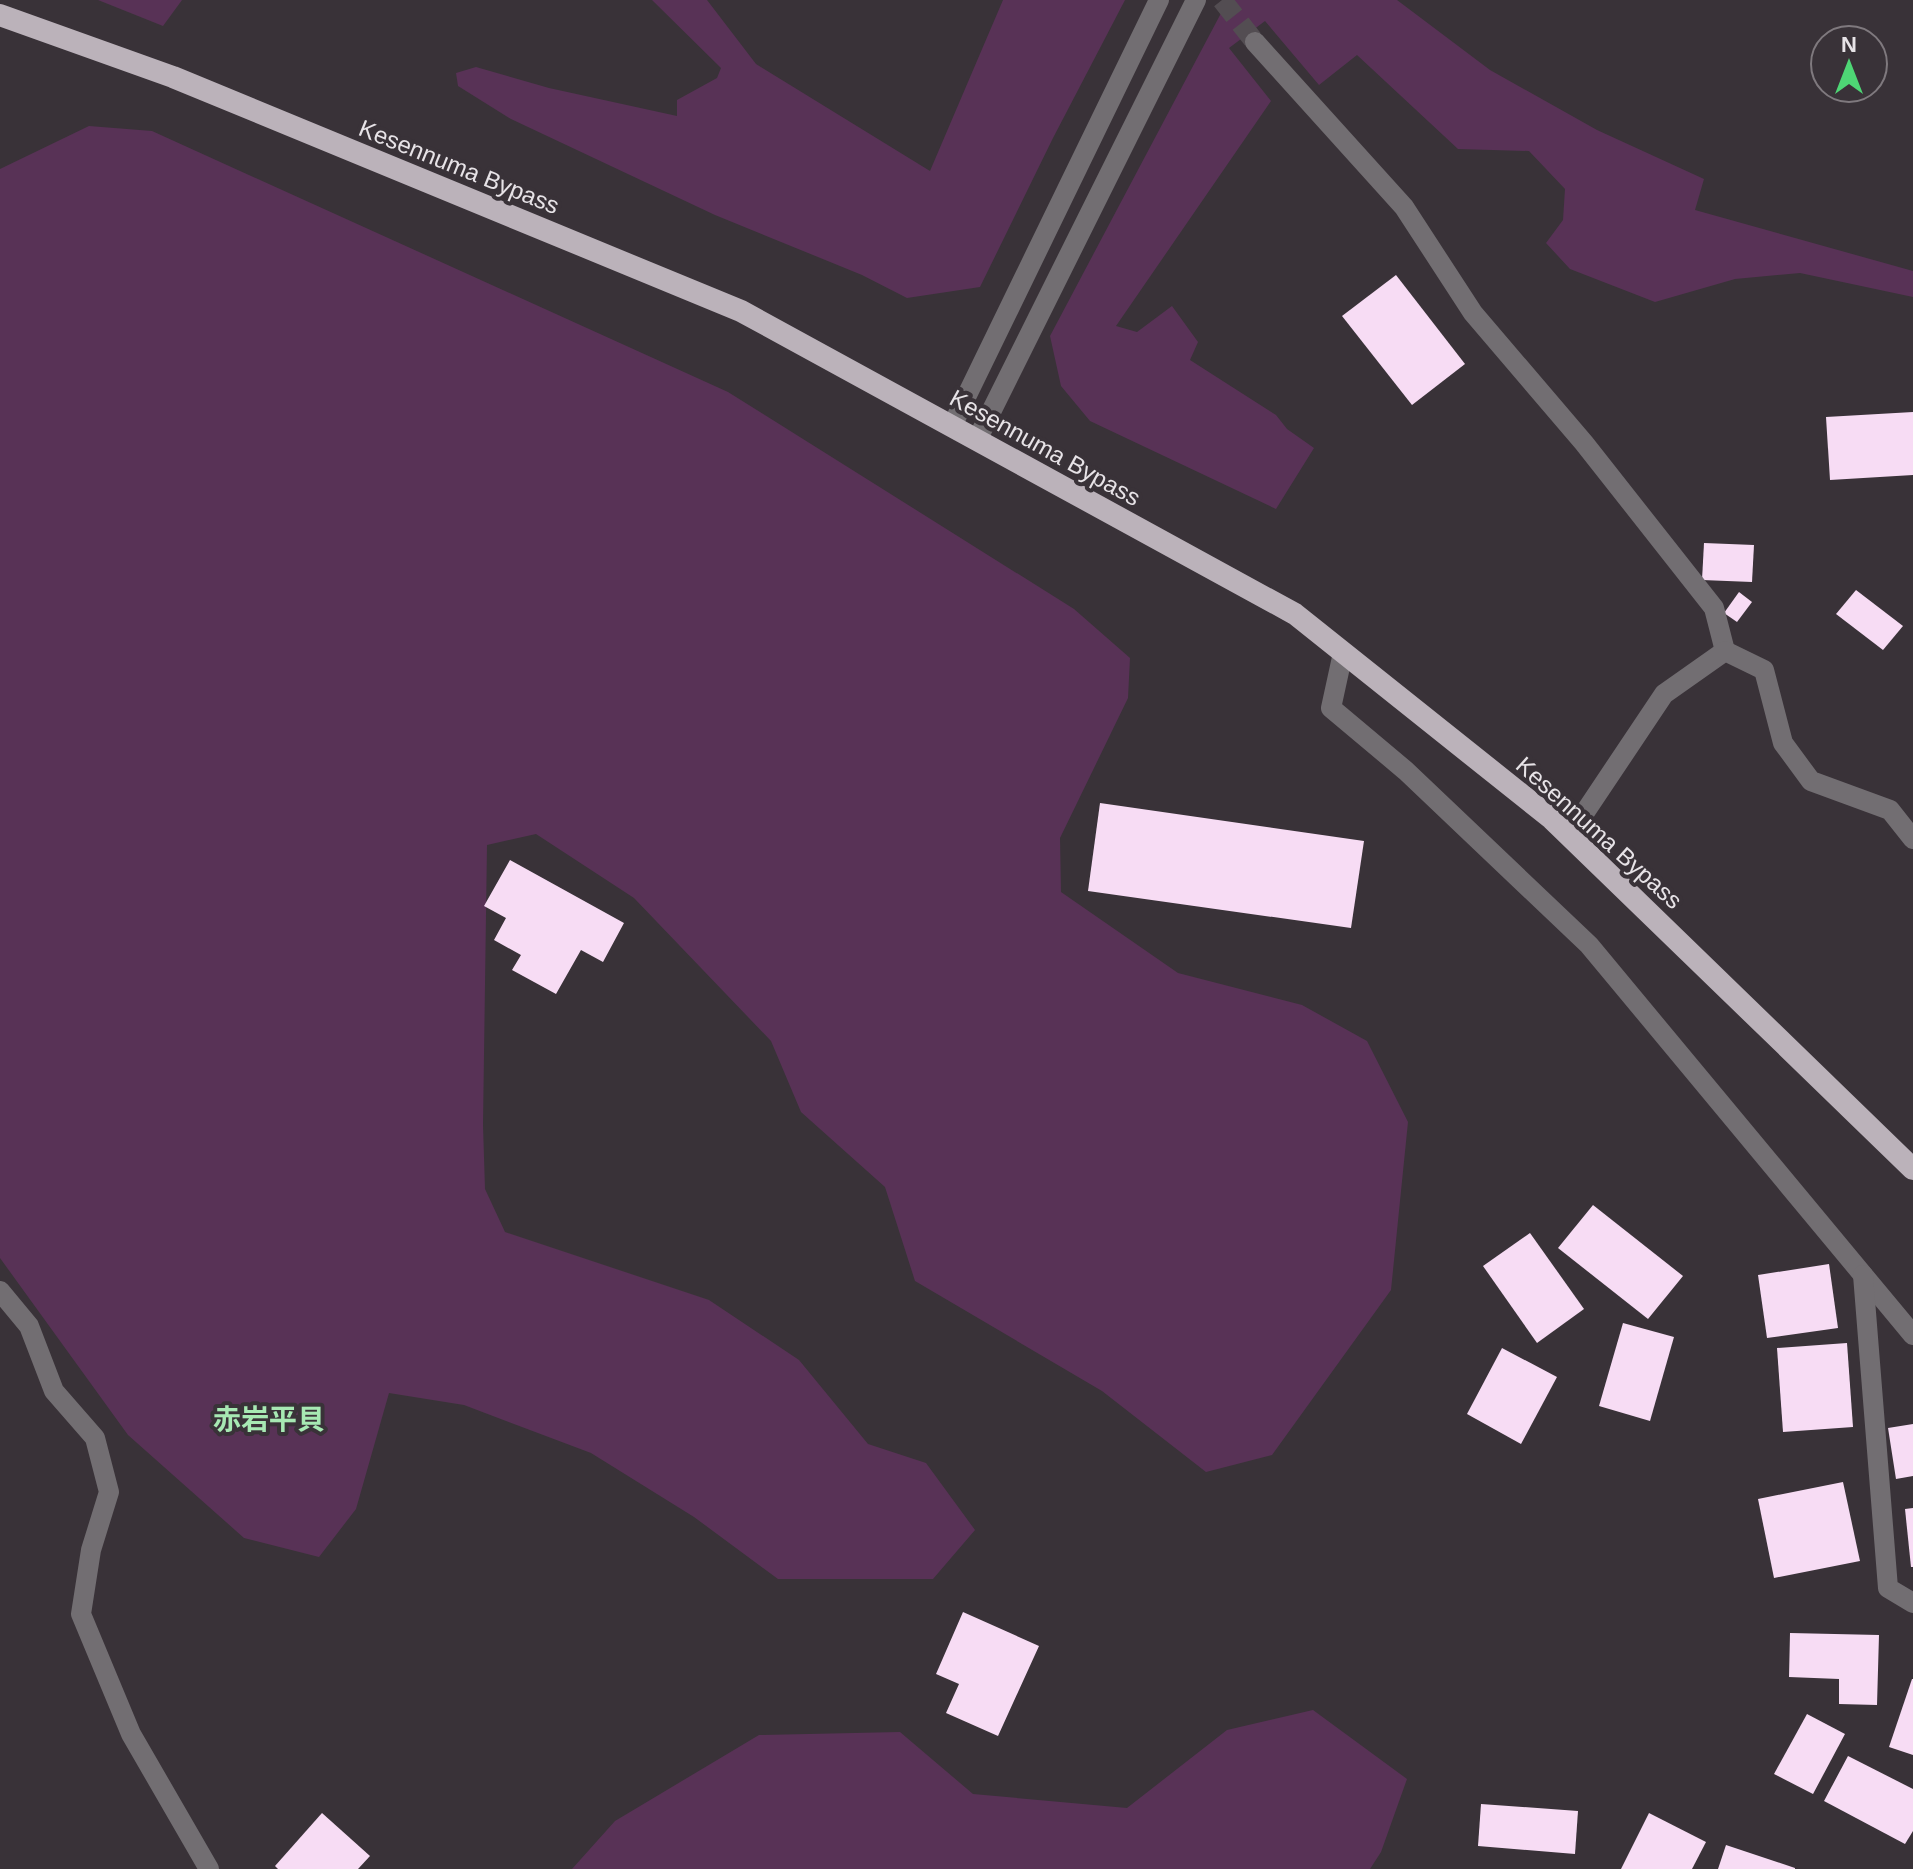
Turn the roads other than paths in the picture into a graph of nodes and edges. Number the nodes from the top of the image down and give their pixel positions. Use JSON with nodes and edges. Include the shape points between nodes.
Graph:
{"nodes":[{"id":1,"x":1159,"y":0,"type":"edge"},
{"id":2,"x":1196,"y":0,"type":"edge"},
{"id":3,"x":0,"y":15,"type":"edge"},
{"id":4,"x":1255,"y":42,"type":"tunnel mouth"},
{"id":5,"x":952,"y":426,"type":"junction"},
{"id":6,"x":977,"y":440,"type":"junction"},
{"id":7,"x":1725,"y":651,"type":"junction"},
{"id":8,"x":1343,"y":653,"type":"junction"},
{"id":9,"x":1569,"y":836,"type":"junction"},
{"id":10,"x":1913,"y":839,"type":"edge"},
{"id":11,"x":1913,"y":1169,"type":"edge"},
{"id":12,"x":1863,"y":1275,"type":"junction"},
{"id":13,"x":0,"y":1291,"type":"edge"},
{"id":14,"x":7,"y":1309,"type":"edge"},
{"id":15,"x":1913,"y":1335,"type":"edge"},
{"id":16,"x":1913,"y":1603,"type":"edge"},
{"id":17,"x":209,"y":1869,"type":"edge"}],
"edges":[{"from":1,"to":5,"type":"street"},
{"from":2,"to":6,"type":"street"},
{"from":3,"to":5,"type":"highway","name":"Kesennuma Bypass","via":[[173,77],[741,311]]},
{"from":4,"to":7,"type":"street","via":[[1404,207],[1473,313],[1714,608]]},
{"from":5,"to":6,"type":"highway","name":"Kesennuma Bypass"},
{"from":6,"to":8,"type":"highway","name":"Kesennuma Bypass","via":[[1295,614]]},
{"from":7,"to":9,"type":"street","via":[[1664,694]]},
{"from":7,"to":10,"type":"street","via":[[1764,670],[1783,743],[1811,781],[1890,810]]},
{"from":8,"to":9,"type":"highway","name":"Kesennuma Bypass"},
{"from":8,"to":12,"type":"street","via":[[1331,708],[1406,771],[1589,945]]},
{"from":9,"to":11,"type":"highway","name":"Kesennuma Bypass"},
{"from":12,"to":15,"type":"street"},
{"from":12,"to":16,"type":"street","via":[[1888,1588]]},
{"from":13,"to":14,"type":"street"},
{"from":14,"to":17,"type":"street","via":[[29,1326],[54,1391],[95,1438],[109,1492],[91,1550],[81,1614],[131,1734]]}]}
